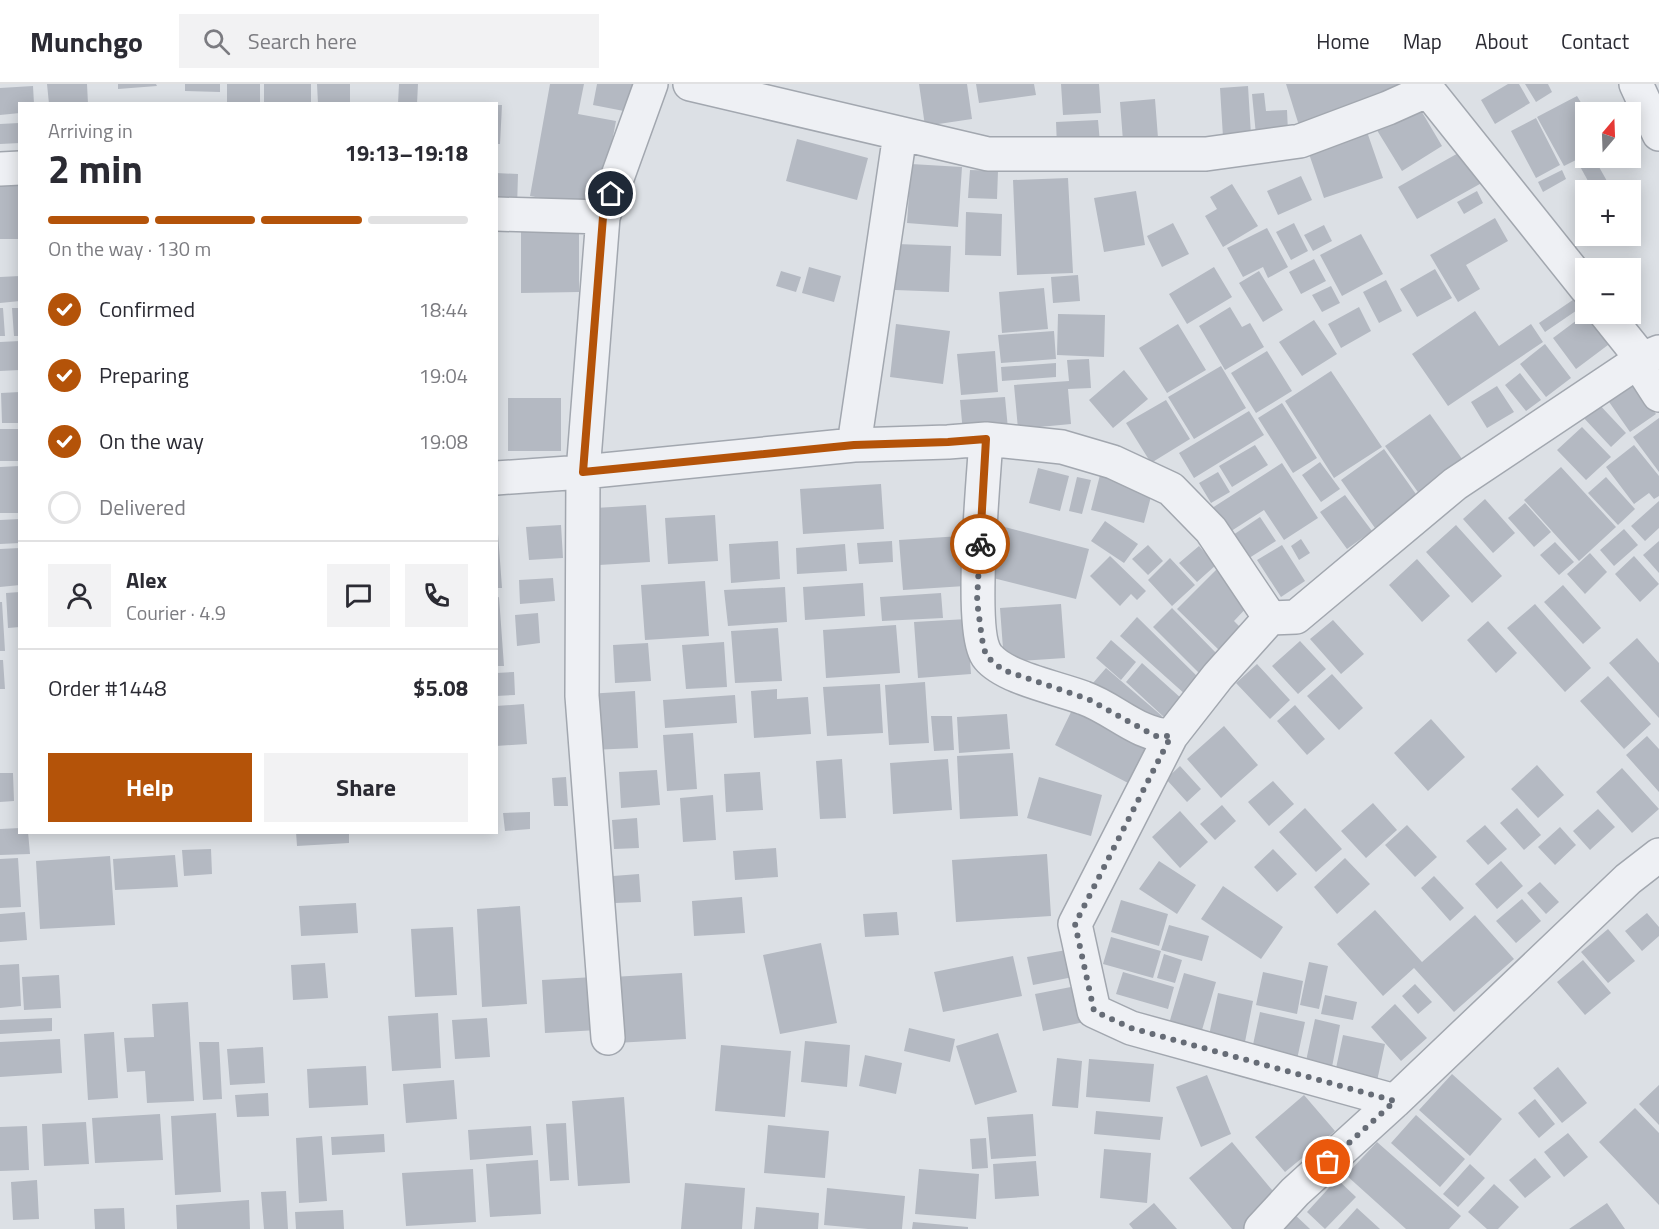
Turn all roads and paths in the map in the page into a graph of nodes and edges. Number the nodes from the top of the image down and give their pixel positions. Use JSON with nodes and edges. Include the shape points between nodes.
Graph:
{"nodes":[{"id":1,"x":651,"y":84,"type":"edge"},
{"id":2,"x":690,"y":84,"type":"edge"},
{"id":3,"x":1636,"y":84,"type":"edge"},
{"id":4,"x":1425,"y":87,"type":"edge"},
{"id":5,"x":900,"y":134,"type":"junction"},
{"id":6,"x":1659,"y":134,"type":"edge"},
{"id":7,"x":18,"y":168,"type":"edge"},
{"id":8,"x":0,"y":169,"type":"edge"},
{"id":9,"x":498,"y":214,"type":"edge"},
{"id":10,"x":603,"y":217,"type":"junction"},
{"id":11,"x":1575,"y":274,"type":"edge"},
{"id":12,"x":1615,"y":324,"type":"edge"},
{"id":13,"x":1646,"y":357,"type":"edge"},
{"id":14,"x":1659,"y":395,"type":"edge"},
{"id":15,"x":986,"y":439,"type":"junction"},
{"id":16,"x":854,"y":445,"type":"junction"},
{"id":17,"x":583,"y":472,"type":"junction"},
{"id":18,"x":498,"y":478,"type":"edge"},
{"id":19,"x":1270,"y":618,"type":"junction"},
{"id":20,"x":1171,"y":736,"type":"junction"},
{"id":21,"x":1659,"y":855,"type":"edge"},
{"id":22,"x":608,"y":1038,"type":"dead end"},
{"id":23,"x":1395,"y":1101,"type":"junction"},
{"id":24,"x":1261,"y":1229,"type":"edge"}],
"edges":[{"from":1,"to":10,"type":"street"},
{"from":2,"to":5,"type":"street"},
{"from":3,"to":6,"type":"street"},
{"from":4,"to":5,"type":"street","via":[[1388,108],[1300,141],[1206,154],[988,154]]},
{"from":4,"to":11,"type":"street"},
{"from":5,"to":16,"type":"street"},
{"from":7,"to":8,"type":"street"},
{"from":9,"to":10,"type":"street"},
{"from":10,"to":17,"type":"street"},
{"from":12,"to":13,"type":"street"},
{"from":13,"to":14,"type":"street"},
{"from":13,"to":19,"type":"street","via":[[1455,484],[1296,617]]},
{"from":15,"to":16,"type":"street"},
{"from":15,"to":19,"type":"street","via":[[1062,447],[1113,462],[1171,489],[1211,530]]},
{"from":15,"to":20,"type":"street","via":[[977,601],[986,656],[1003,670],[1088,699],[1155,736]]},
{"from":16,"to":17,"type":"street"},
{"from":17,"to":18,"type":"street"},
{"from":17,"to":22,"type":"street","via":[[582,696]]},
{"from":19,"to":20,"type":"street"},
{"from":20,"to":23,"type":"street","via":[[1075,924],[1094,1011],[1131,1028]]},
{"from":21,"to":23,"type":"street","via":[[1628,879]]},
{"from":23,"to":24,"type":"street","via":[[1295,1192]]}]}
